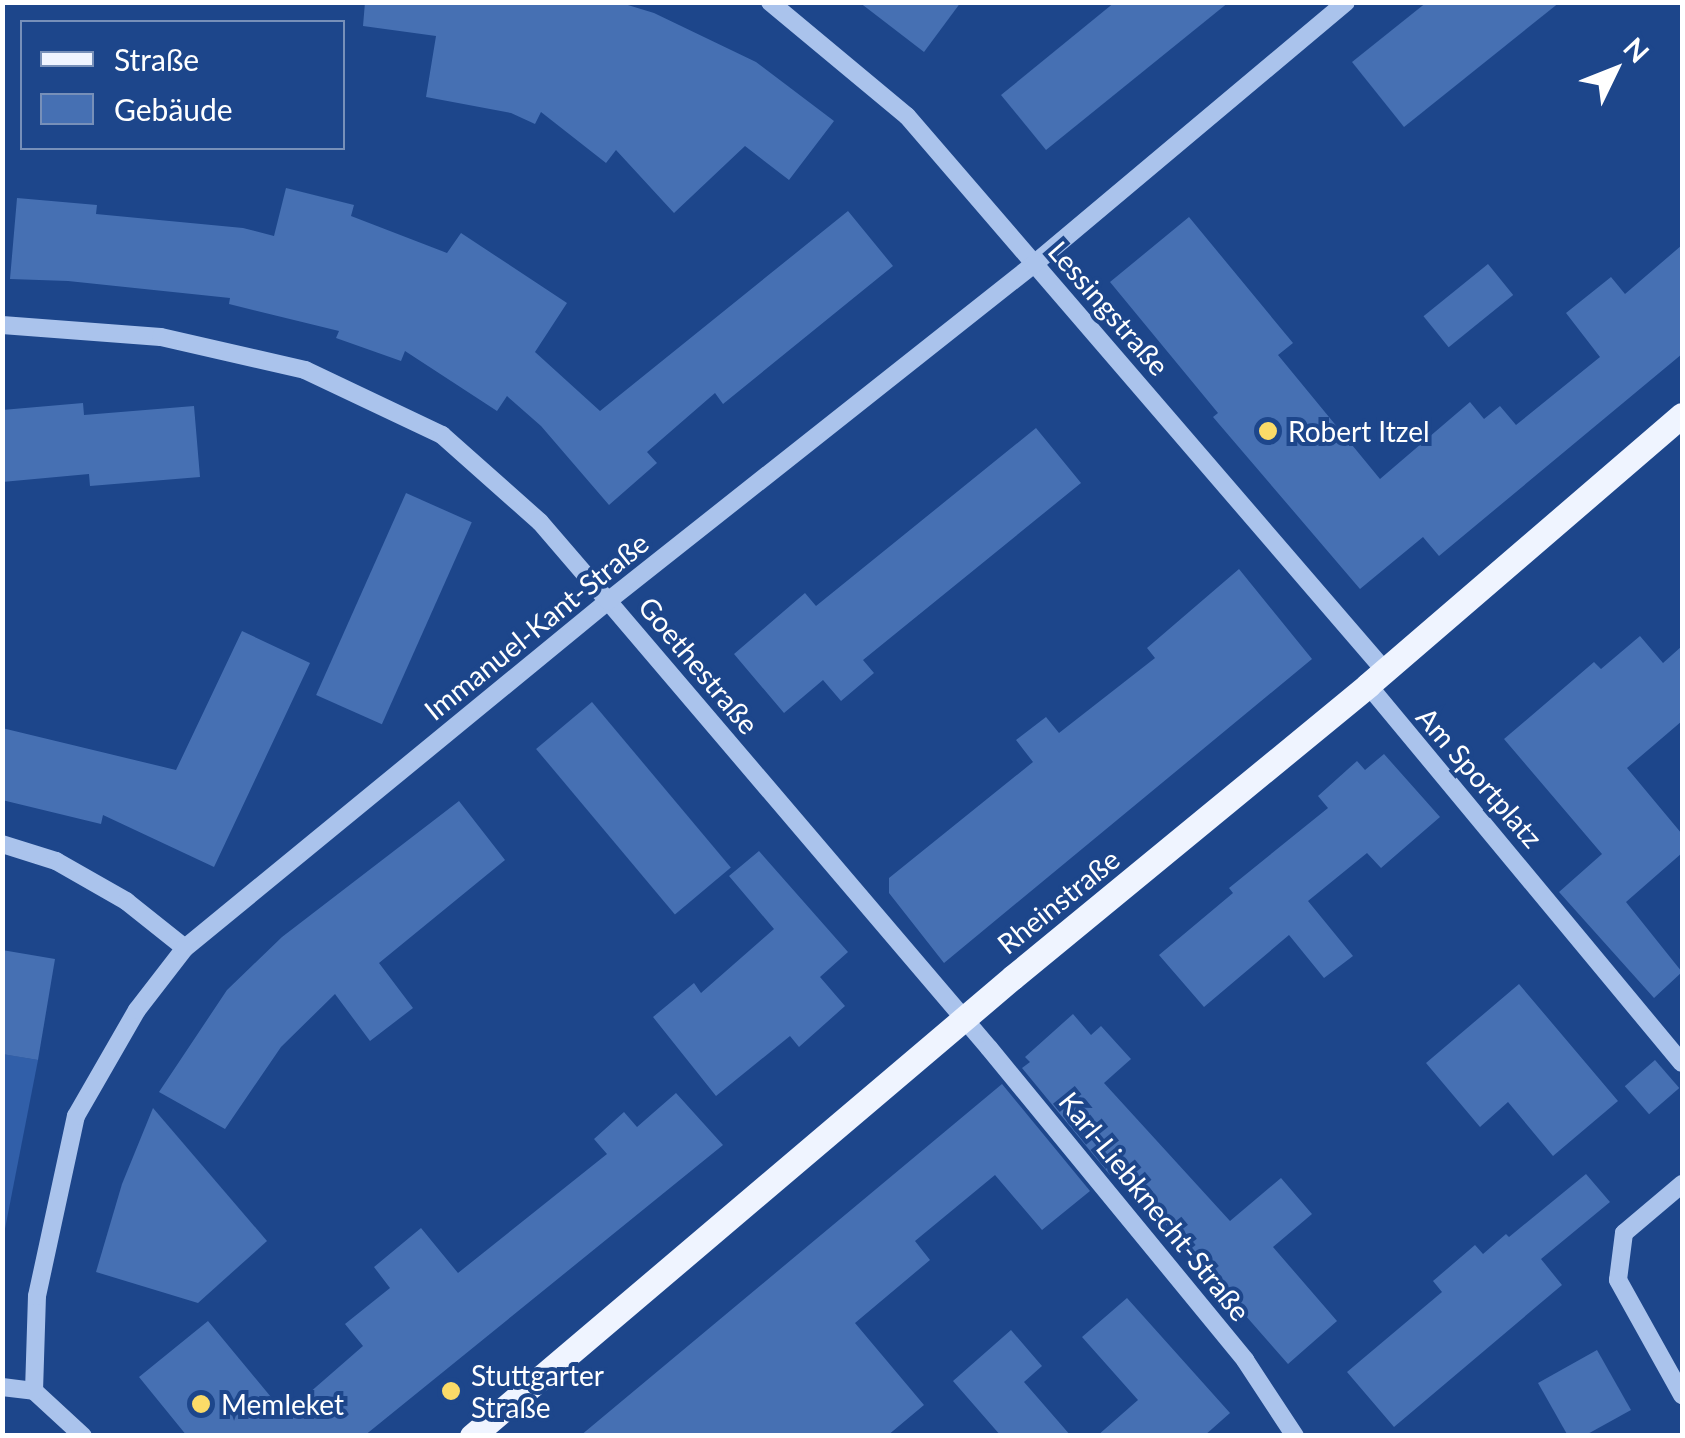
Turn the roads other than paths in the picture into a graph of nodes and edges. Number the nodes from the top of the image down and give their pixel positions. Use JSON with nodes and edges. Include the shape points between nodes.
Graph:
{"nodes":[{"id":1,"x":770,"y":2,"type":"edge"},
{"id":2,"x":1346,"y":2,"type":"edge"},
{"id":3,"x":1034,"y":264,"type":"junction"},
{"id":4,"x":2,"y":324,"type":"edge"},
{"id":5,"x":1682,"y":415,"type":"edge"},
{"id":6,"x":608,"y":601,"type":"junction"},
{"id":7,"x":1377,"y":678,"type":"junction"},
{"id":8,"x":2,"y":844,"type":"edge"},
{"id":9,"x":185,"y":948,"type":"junction"},
{"id":10,"x":964,"y":1018,"type":"junction"},
{"id":11,"x":1682,"y":1063,"type":"edge"},
{"id":12,"x":1682,"y":1184,"type":"edge"},
{"id":13,"x":2,"y":1387,"type":"edge"},
{"id":14,"x":34,"y":1392,"type":"junction"},
{"id":15,"x":1682,"y":1395,"type":"edge"},
{"id":16,"x":83,"y":1436,"type":"edge"},
{"id":17,"x":472,"y":1436,"type":"edge"},
{"id":18,"x":1295,"y":1436,"type":"edge"}],
"edges":[{"from":1,"to":3,"type":"street","name":"Lessingstraße","via":[[907,116]]},
{"from":2,"to":3,"type":"street","name":"Immanuel-Kant-Straße"},
{"from":3,"to":6,"type":"street","name":"Immanuel-Kant-Straße"},
{"from":3,"to":7,"type":"street","name":"Lessingstraße"},
{"from":4,"to":6,"type":"street","name":"Goethestraße","via":[[160,337],[305,370],[442,436],[540,522]]},
{"from":5,"to":7,"type":"main road","name":"Rheinstraße"},
{"from":6,"to":9,"type":"street","name":"Immanuel-Kant-Straße"},
{"from":6,"to":10,"type":"street","name":"Goethestraße"},
{"from":7,"to":10,"type":"main road","name":"Rheinstraße"},
{"from":7,"to":11,"type":"street","name":"Am Sportplatz"},
{"from":8,"to":9,"type":"street","via":[[56,861],[126,901]]},
{"from":9,"to":14,"type":"street","name":"Immanuel-Kant-Straße","via":[[137,1010],[76,1116],[37,1296]]},
{"from":10,"to":17,"type":"main road","name":"Rheinstraße"},
{"from":10,"to":18,"type":"street","name":"Karl-Liebknecht-Straße","via":[[1245,1360]]},
{"from":12,"to":15,"type":"street","via":[[1624,1233],[1618,1280]]},
{"from":13,"to":14,"type":"street"},
{"from":14,"to":16,"type":"street"}]}
